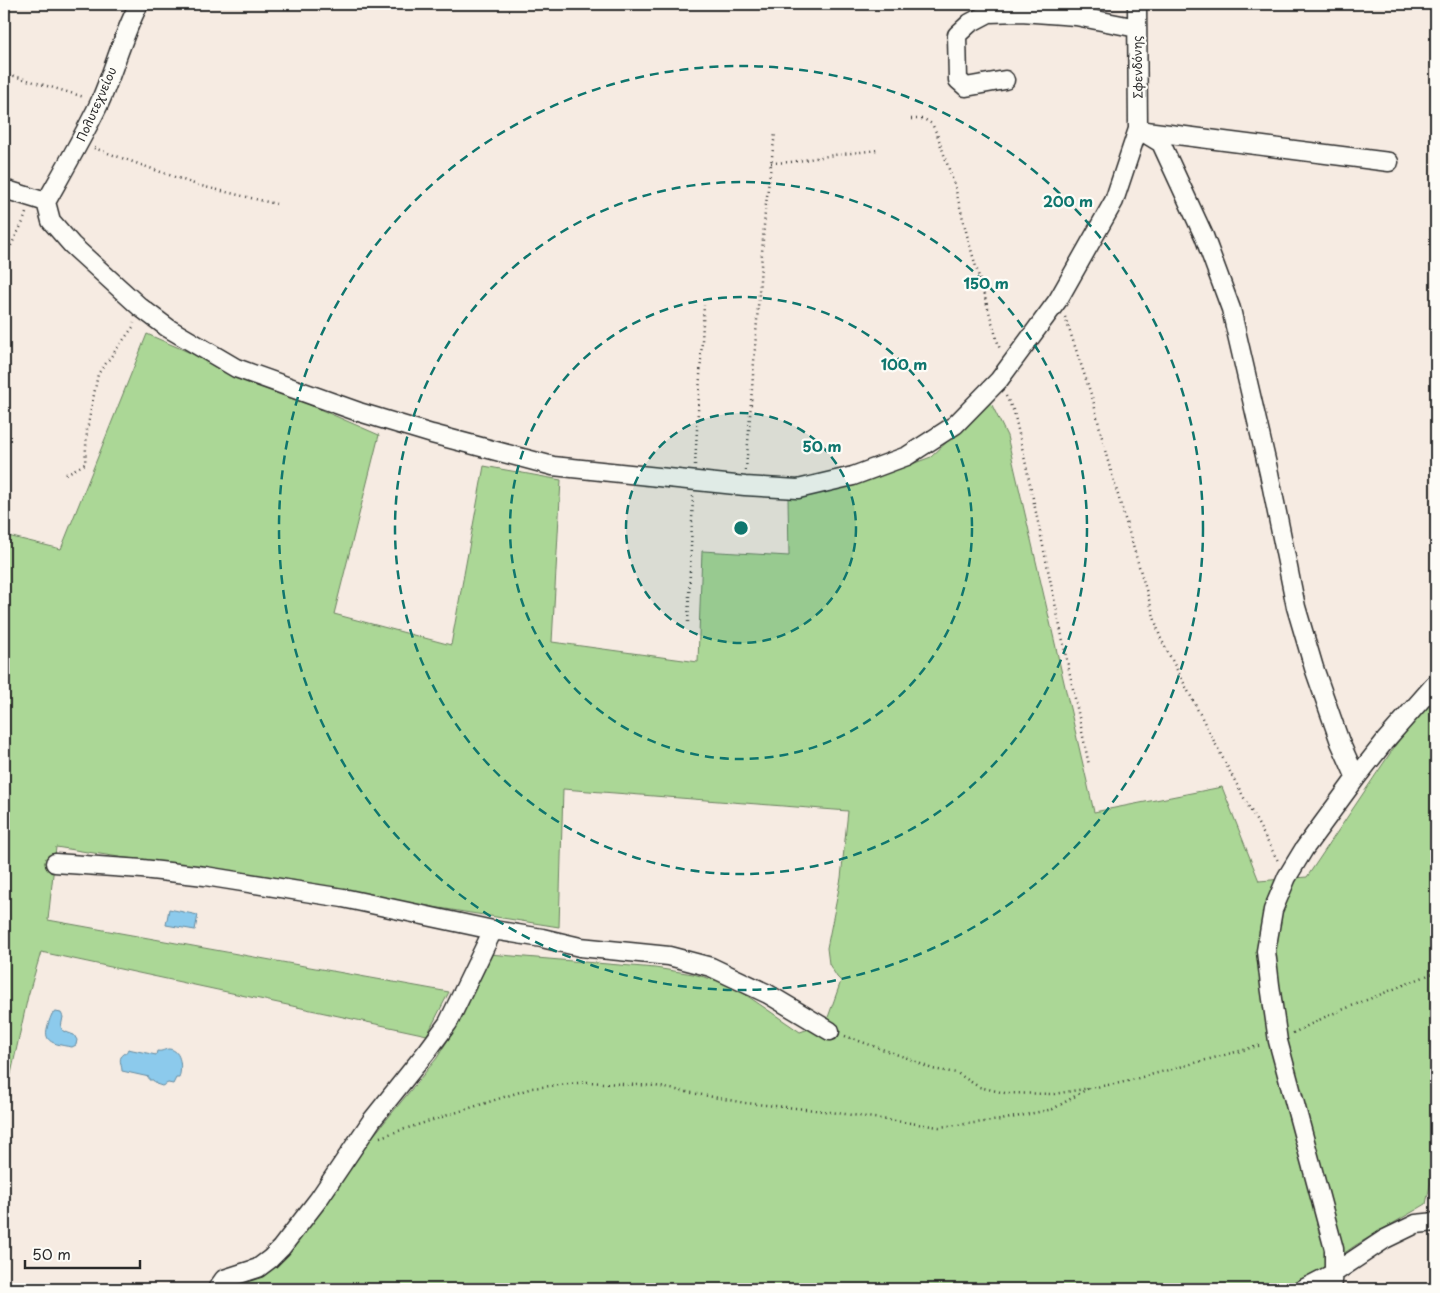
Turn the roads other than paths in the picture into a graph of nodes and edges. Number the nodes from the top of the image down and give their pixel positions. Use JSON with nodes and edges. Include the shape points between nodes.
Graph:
{"nodes":[{"id":1,"x":139,"y":4,"type":"edge"},
{"id":2,"x":1138,"y":4,"type":"edge"},
{"id":3,"x":1137,"y":28,"type":"junction"},
{"id":4,"x":1005,"y":80,"type":"dead end"},
{"id":5,"x":1138,"y":129,"type":"junction"},
{"id":6,"x":1389,"y":162,"type":"dead end"},
{"id":7,"x":4,"y":189,"type":"edge"},
{"id":8,"x":39,"y":199,"type":"junction"},
{"id":9,"x":1436,"y":683,"type":"edge"},
{"id":10,"x":1356,"y":778,"type":"junction"},
{"id":11,"x":55,"y":863,"type":"dead end"},
{"id":12,"x":492,"y":930,"type":"junction"},
{"id":13,"x":830,"y":1030,"type":"road end"},
{"id":14,"x":1436,"y":1222,"type":"edge"},
{"id":15,"x":1333,"y":1281,"type":"edge"},
{"id":16,"x":217,"y":1289,"type":"edge"},
{"id":17,"x":1303,"y":1289,"type":"edge"}],
"edges":[{"from":1,"to":8,"type":"street","name":"Πολυτεχνείου","via":[[99,102],[78,143]]},
{"from":2,"to":3,"type":"street","name":"Σφενδόνης"},
{"from":3,"to":4,"type":"street","via":[[1076,16],[989,13],[970,23],[957,35],[958,80],[966,87]]},
{"from":3,"to":5,"type":"street","name":"Σφενδόνης"},
{"from":5,"to":6,"type":"street"},
{"from":5,"to":8,"type":"street","name":"Σφενδόνης","via":[[1114,201],[1058,300],[1003,375],[955,425],[906,456],[853,476],[798,489],[553,466],[359,412],[236,368],[168,328],[140,307],[72,245],[51,221]]},
{"from":5,"to":10,"type":"street","via":[[1161,143],[1204,236],[1231,309],[1296,607],[1340,742]]},
{"from":7,"to":8,"type":"street"},
{"from":9,"to":10,"type":"street"},
{"from":10,"to":15,"type":"street","via":[[1287,877],[1272,910],[1266,951],[1278,1041],[1334,1249]]},
{"from":11,"to":12,"type":"street","via":[[215,878],[343,898]]},
{"from":12,"to":13,"type":"street","via":[[580,947],[669,956],[711,967],[768,994]]},
{"from":12,"to":16,"type":"street","via":[[448,1023],[372,1120],[318,1200],[270,1259],[258,1268],[224,1279]]},
{"from":14,"to":15,"type":"street","via":[[1416,1224],[1385,1238]]},
{"from":15,"to":17,"type":"street"}]}
